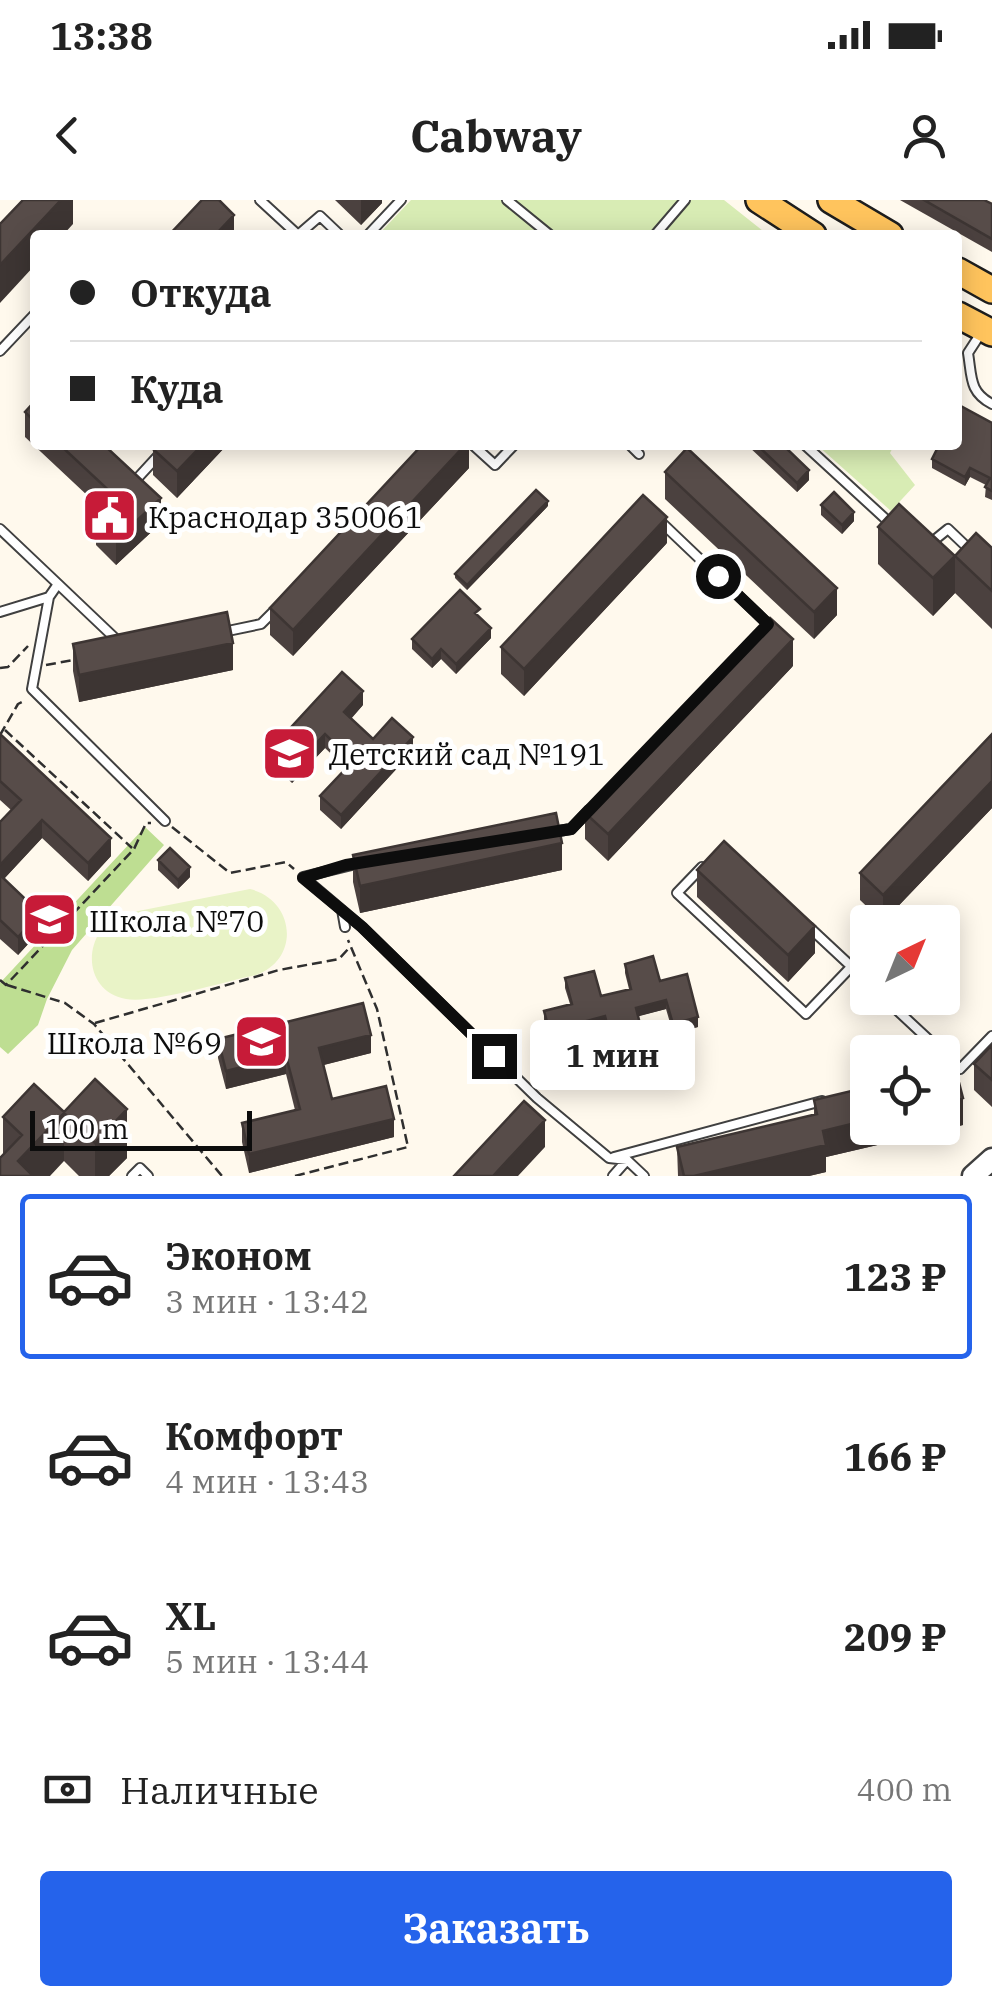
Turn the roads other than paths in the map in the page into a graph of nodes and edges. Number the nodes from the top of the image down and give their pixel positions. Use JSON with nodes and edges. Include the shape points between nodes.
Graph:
{"nodes":[{"id":1,"x":260,"y":200,"type":"edge"},
{"id":2,"x":401,"y":200,"type":"edge"},
{"id":3,"x":507,"y":200,"type":"edge"},
{"id":4,"x":684,"y":200,"type":"edge"},
{"id":5,"x":759,"y":200,"type":"edge"},
{"id":6,"x":831,"y":200,"type":"edge"},
{"id":7,"x":293,"y":230,"type":"edge"},
{"id":8,"x":304,"y":230,"type":"edge"},
{"id":9,"x":335,"y":230,"type":"edge"},
{"id":10,"x":373,"y":230,"type":"edge"},
{"id":11,"x":544,"y":230,"type":"edge"},
{"id":12,"x":659,"y":230,"type":"edge"},
{"id":13,"x":805,"y":230,"type":"edge"},
{"id":14,"x":882,"y":230,"type":"edge"},
{"id":15,"x":962,"y":274,"type":"edge"},
{"id":16,"x":992,"y":290,"type":"edge"},
{"id":17,"x":962,"y":317,"type":"edge"},
{"id":18,"x":30,"y":319,"type":"edge"},
{"id":19,"x":988,"y":331,"type":"edge"},
{"id":20,"x":0,"y":352,"type":"edge"},
{"id":21,"x":992,"y":404,"type":"edge"},
{"id":22,"x":163,"y":450,"type":"edge"},
{"id":23,"x":478,"y":450,"type":"edge"},
{"id":24,"x":509,"y":450,"type":"edge"},
{"id":25,"x":636,"y":450,"type":"edge"},
{"id":26,"x":810,"y":450,"type":"edge"},
{"id":27,"x":640,"y":454,"type":"dead end"},
{"id":28,"x":120,"y":470,"type":"edge"},
{"id":29,"x":656,"y":517,"type":"edge"},
{"id":30,"x":0,"y":529,"type":"edge"},
{"id":31,"x":906,"y":538,"type":"edge"},
{"id":32,"x":920,"y":551,"type":"edge"},
{"id":33,"x":977,"y":556,"type":"edge"},
{"id":34,"x":58,"y":584,"type":"junction"},
{"id":35,"x":49,"y":596,"type":"junction"},
{"id":36,"x":287,"y":597,"type":"edge"},
{"id":37,"x":0,"y":612,"type":"edge"},
{"id":38,"x":204,"y":636,"type":"edge"},
{"id":39,"x":755,"y":638,"type":"edge"},
{"id":40,"x":129,"y":652,"type":"edge"},
{"id":41,"x":597,"y":802,"type":"edge"},
{"id":42,"x":165,"y":821,"type":"road end"},
{"id":43,"x":533,"y":835,"type":"edge"},
{"id":44,"x":710,"y":857,"type":"edge"},
{"id":45,"x":364,"y":862,"type":"edge"},
{"id":46,"x":342,"y":910,"type":"junction"},
{"id":47,"x":799,"y":918,"type":"edge"},
{"id":48,"x":345,"y":927,"type":"road end"},
{"id":49,"x":850,"y":966,"type":"edge"},
{"id":50,"x":850,"y":968,"type":"edge"},
{"id":51,"x":902,"y":1015,"type":"edge"},
{"id":52,"x":923,"y":1035,"type":"edge"},
{"id":53,"x":992,"y":1036,"type":"edge"},
{"id":54,"x":960,"y":1069,"type":"edge"},
{"id":55,"x":829,"y":1099,"type":"edge"},
{"id":56,"x":610,"y":1158,"type":"junction"},
{"id":57,"x":992,"y":1159,"type":"edge"},
{"id":58,"x":627,"y":1160,"type":"junction"},
{"id":59,"x":132,"y":1176,"type":"edge"},
{"id":60,"x":148,"y":1176,"type":"edge"},
{"id":61,"x":613,"y":1176,"type":"edge"},
{"id":62,"x":644,"y":1176,"type":"edge"},
{"id":63,"x":972,"y":1176,"type":"edge"}],
"edges":[{"from":1,"to":7,"type":"lane"},
{"from":2,"to":10,"type":"lane"},
{"from":3,"to":11,"type":"lane"},
{"from":4,"to":12,"type":"lane"},
{"from":5,"to":13,"type":"main road"},
{"from":6,"to":14,"type":"main road"},
{"from":8,"to":9,"type":"lane","via":[[320,216]]},
{"from":15,"to":16,"type":"main road"},
{"from":17,"to":19,"type":"main road"},
{"from":18,"to":20,"type":"lane"},
{"from":19,"to":21,"type":"lane","via":[[968,353],[978,397]]},
{"from":22,"to":28,"type":"lane","via":[[133,483]]},
{"from":23,"to":24,"type":"lane","via":[[494,466]]},
{"from":25,"to":27,"type":"lane"},
{"from":26,"to":31,"type":"lane"},
{"from":29,"to":39,"type":"lane","via":[[768,624]]},
{"from":30,"to":34,"type":"lane"},
{"from":32,"to":33,"type":"lane","via":[[948,529]]},
{"from":34,"to":35,"type":"lane"},
{"from":34,"to":40,"type":"lane"},
{"from":35,"to":37,"type":"lane"},
{"from":35,"to":42,"type":"lane","via":[[32,689]]},
{"from":36,"to":38,"type":"lane","via":[[261,624]]},
{"from":41,"to":43,"type":"lane","via":[[571,829]]},
{"from":44,"to":50,"type":"lane","via":[[677,893],[806,1014]]},
{"from":45,"to":46,"type":"lane","via":[[303,878]]},
{"from":46,"to":48,"type":"lane"},
{"from":46,"to":56,"type":"lane","via":[[537,1098]]},
{"from":47,"to":49,"type":"lane"},
{"from":51,"to":52,"type":"lane"},
{"from":53,"to":54,"type":"lane"},
{"from":55,"to":56,"type":"lane"},
{"from":56,"to":58,"type":"lane"},
{"from":57,"to":63,"type":"street"},
{"from":58,"to":61,"type":"lane"},
{"from":58,"to":62,"type":"lane"},
{"from":59,"to":60,"type":"lane","via":[[140,1168]]}]}
